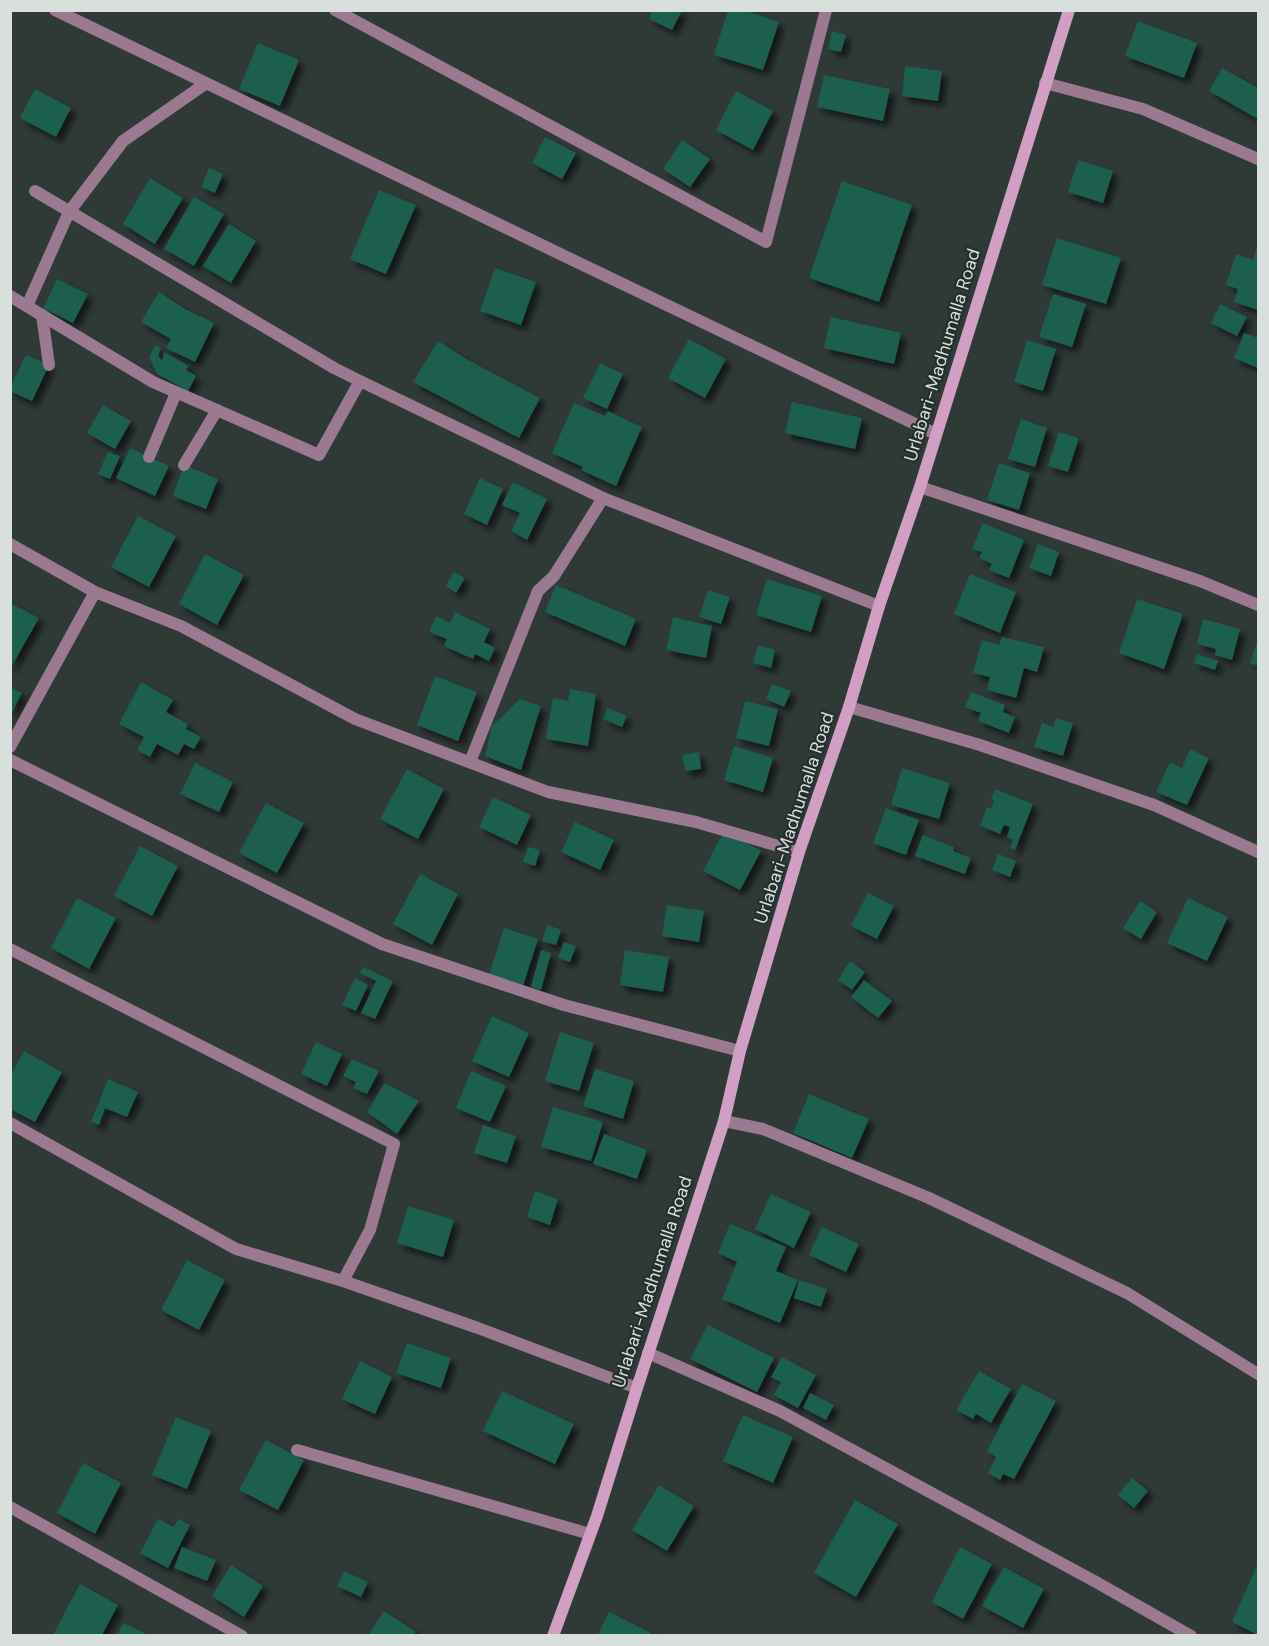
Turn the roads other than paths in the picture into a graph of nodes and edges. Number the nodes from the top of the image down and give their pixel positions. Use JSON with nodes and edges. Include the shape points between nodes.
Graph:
{"nodes":[{"id":1,"x":54,"y":10,"type":"edge"},
{"id":2,"x":335,"y":10,"type":"edge"},
{"id":3,"x":826,"y":10,"type":"edge"},
{"id":4,"x":1069,"y":10,"type":"edge"},
{"id":5,"x":1046,"y":83,"type":"junction"},
{"id":6,"x":206,"y":84,"type":"junction"},
{"id":7,"x":1258,"y":159,"type":"edge"},
{"id":8,"x":35,"y":191,"type":"dead end"},
{"id":9,"x":69,"y":212,"type":"junction"},
{"id":10,"x":10,"y":296,"type":"edge"},
{"id":11,"x":27,"y":306,"type":"junction"},
{"id":12,"x":42,"y":315,"type":"junction"},
{"id":13,"x":49,"y":365,"type":"dead end"},
{"id":14,"x":360,"y":381,"type":"junction"},
{"id":15,"x":176,"y":393,"type":"junction"},
{"id":16,"x":217,"y":410,"type":"junction"},
{"id":17,"x":936,"y":434,"type":"junction"},
{"id":18,"x":149,"y":457,"type":"dead end"},
{"id":19,"x":184,"y":465,"type":"dead end"},
{"id":20,"x":920,"y":487,"type":"junction"},
{"id":21,"x":603,"y":498,"type":"junction"},
{"id":22,"x":10,"y":544,"type":"edge"},
{"id":23,"x":95,"y":592,"type":"junction"},
{"id":24,"x":1258,"y":605,"type":"edge"},
{"id":25,"x":879,"y":606,"type":"junction"},
{"id":26,"x":849,"y":706,"type":"junction"},
{"id":27,"x":10,"y":747,"type":"edge"},
{"id":28,"x":10,"y":760,"type":"edge"},
{"id":29,"x":470,"y":762,"type":"junction"},
{"id":30,"x":799,"y":852,"type":"junction"},
{"id":31,"x":1258,"y":852,"type":"edge"},
{"id":32,"x":10,"y":949,"type":"edge"},
{"id":33,"x":740,"y":1051,"type":"junction"},
{"id":34,"x":724,"y":1120,"type":"junction"},
{"id":35,"x":10,"y":1123,"type":"edge"},
{"id":36,"x":343,"y":1281,"type":"junction"},
{"id":37,"x":648,"y":1353,"type":"junction"},
{"id":38,"x":1258,"y":1374,"type":"edge"},
{"id":39,"x":637,"y":1388,"type":"junction"},
{"id":40,"x":297,"y":1450,"type":"dead end"},
{"id":41,"x":10,"y":1507,"type":"edge"},
{"id":42,"x":590,"y":1534,"type":"junction"},
{"id":43,"x":242,"y":1635,"type":"edge"},
{"id":44,"x":553,"y":1635,"type":"edge"},
{"id":45,"x":1191,"y":1635,"type":"edge"}],
"edges":[{"from":1,"to":6,"type":"street"},
{"from":2,"to":3,"type":"street","via":[[766,242]]},
{"from":4,"to":5,"type":"main road","name":"Urlabari-Madhumalla Road"},
{"from":5,"to":7,"type":"street","via":[[1143,109]]},
{"from":5,"to":17,"type":"main road","name":"Urlabari-Madhumalla Road"},
{"from":6,"to":9,"type":"street","via":[[123,141]]},
{"from":6,"to":17,"type":"street"},
{"from":8,"to":9,"type":"street"},
{"from":9,"to":11,"type":"street"},
{"from":9,"to":14,"type":"street"},
{"from":10,"to":11,"type":"street"},
{"from":11,"to":12,"type":"street"},
{"from":12,"to":13,"type":"street"},
{"from":12,"to":15,"type":"street"},
{"from":14,"to":16,"type":"street","via":[[319,455]]},
{"from":14,"to":21,"type":"street"},
{"from":15,"to":16,"type":"street"},
{"from":15,"to":18,"type":"street"},
{"from":16,"to":19,"type":"street"},
{"from":17,"to":20,"type":"main road","name":"Urlabari-Madhumalla Road"},
{"from":20,"to":24,"type":"street","via":[[1200,581]]},
{"from":20,"to":25,"type":"main road","name":"Urlabari-Madhumalla Road"},
{"from":21,"to":25,"type":"street"},
{"from":21,"to":29,"type":"street","via":[[554,576],[538,591]]},
{"from":22,"to":23,"type":"street"},
{"from":23,"to":27,"type":"street"},
{"from":23,"to":29,"type":"street","via":[[181,626],[355,719]]},
{"from":25,"to":26,"type":"main road","name":"Urlabari-Madhumalla Road"},
{"from":26,"to":30,"type":"main road","name":"Urlabari-Madhumalla Road"},
{"from":26,"to":31,"type":"street","via":[[980,745],[1154,805]]},
{"from":28,"to":33,"type":"street","via":[[382,944],[564,1005]]},
{"from":29,"to":30,"type":"street","via":[[548,792],[696,822]]},
{"from":30,"to":33,"type":"main road","name":"Urlabari-Madhumalla Road"},
{"from":32,"to":36,"type":"street","via":[[394,1144],[370,1230]]},
{"from":33,"to":34,"type":"main road","name":"Urlabari-Madhumalla Road"},
{"from":34,"to":37,"type":"main road","name":"Urlabari-Madhumalla Road"},
{"from":34,"to":38,"type":"street","via":[[763,1129],[930,1198],[1127,1293]]},
{"from":35,"to":36,"type":"street","via":[[236,1249]]},
{"from":36,"to":39,"type":"street"},
{"from":37,"to":39,"type":"main road","name":"Urlabari-Madhumalla Road"},
{"from":37,"to":45,"type":"street","via":[[780,1411]]},
{"from":39,"to":42,"type":"main road","name":"Urlabari-Madhumalla Road"},
{"from":40,"to":42,"type":"street"},
{"from":41,"to":43,"type":"street"},
{"from":42,"to":44,"type":"main road","name":"Urlabari-Madhumalla Road"}]}
